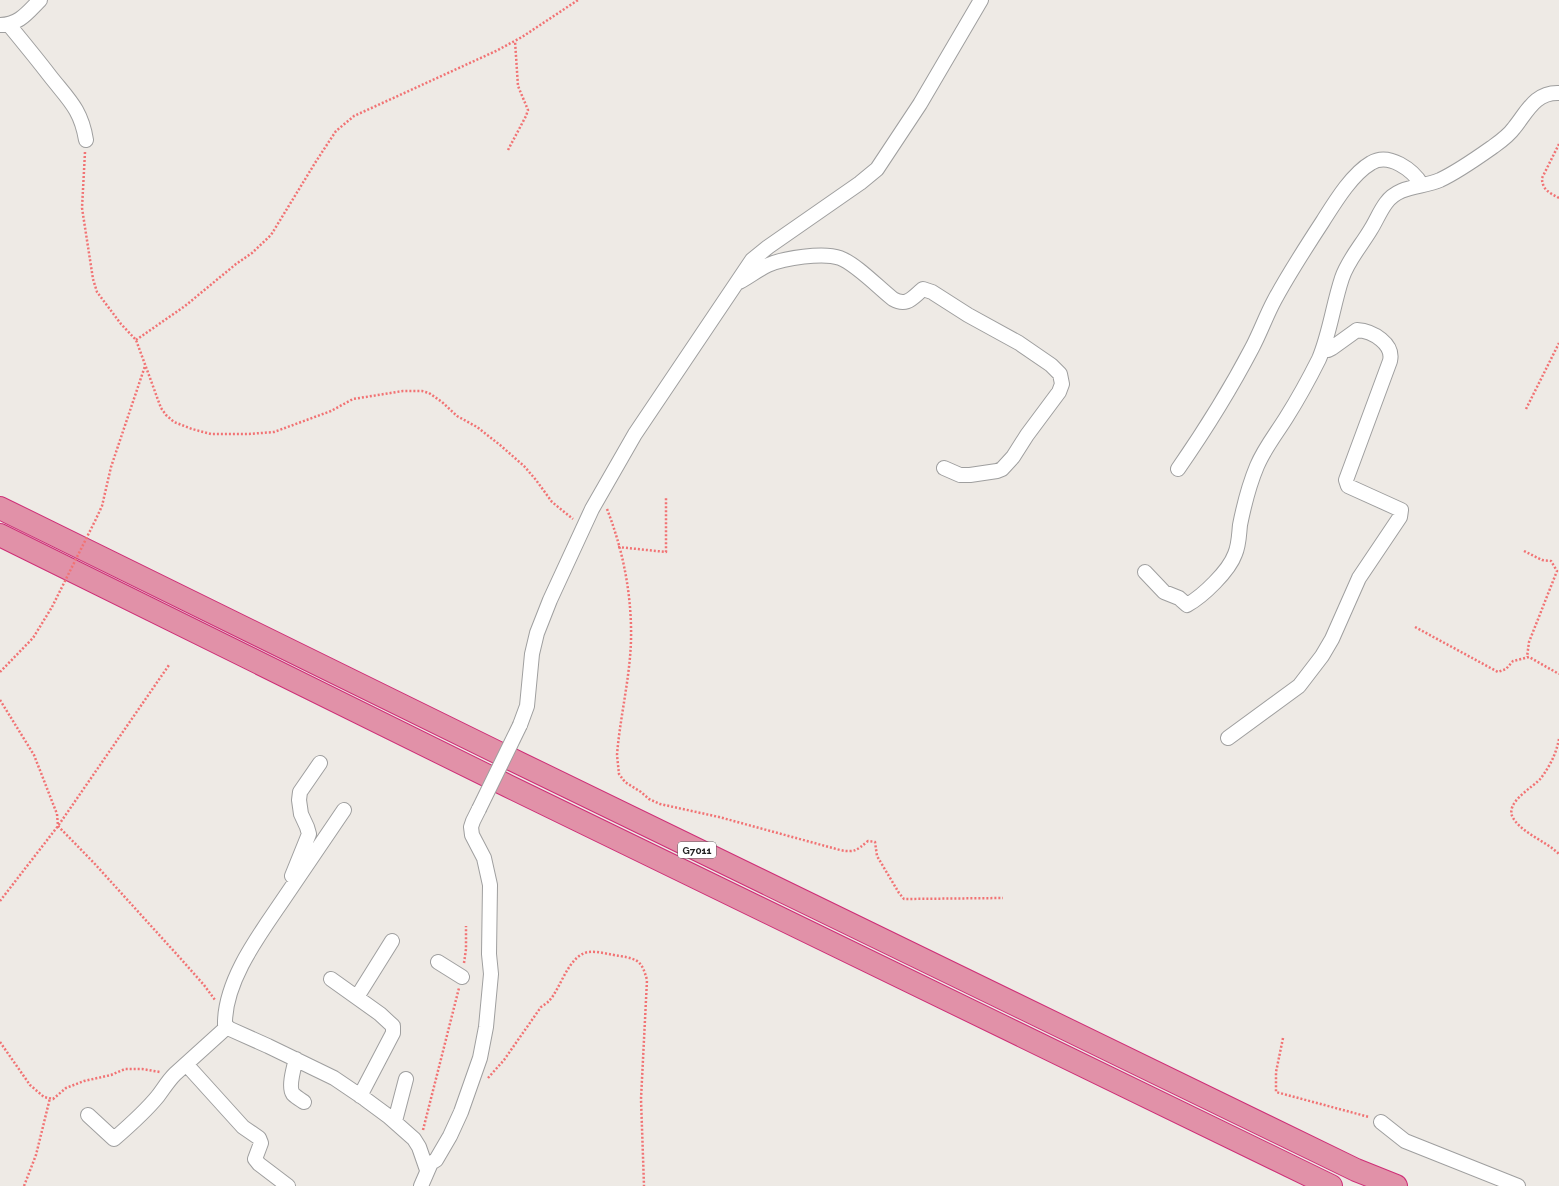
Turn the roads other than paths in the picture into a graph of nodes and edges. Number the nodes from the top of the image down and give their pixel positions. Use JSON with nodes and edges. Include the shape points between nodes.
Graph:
{"nodes":[{"id":1,"x":40,"y":0,"type":"edge"},
{"id":2,"x":981,"y":0,"type":"edge"},
{"id":3,"x":5,"y":25,"type":"edge"},
{"id":4,"x":1559,"y":93,"type":"edge"},
{"id":5,"x":86,"y":140,"type":"road end"},
{"id":6,"x":1422,"y":185,"type":"junction"},
{"id":7,"x":736,"y":282,"type":"junction"},
{"id":8,"x":1323,"y":348,"type":"junction"},
{"id":9,"x":944,"y":468,"type":"dead end"},
{"id":10,"x":1178,"y":469,"type":"dead end"},
{"id":11,"x":0,"y":508,"type":"edge"},
{"id":12,"x":0,"y":535,"type":"edge"},
{"id":13,"x":1145,"y":572,"type":"dead end"},
{"id":14,"x":1228,"y":738,"type":"dead end"},
{"id":15,"x":320,"y":763,"type":"dead end"},
{"id":16,"x":344,"y":810,"type":"dead end"},
{"id":17,"x":288,"y":892,"type":"junction"},
{"id":18,"x":392,"y":941,"type":"dead end"},
{"id":19,"x":438,"y":962,"type":"dead end"},
{"id":20,"x":462,"y":977,"type":"road end"},
{"id":21,"x":331,"y":979,"type":"dead end"},
{"id":22,"x":357,"y":997,"type":"junction"},
{"id":23,"x":226,"y":1020,"type":"junction"},
{"id":24,"x":296,"y":1059,"type":"junction"},
{"id":25,"x":186,"y":1064,"type":"junction"},
{"id":26,"x":406,"y":1079,"type":"dead end"},
{"id":27,"x":360,"y":1096,"type":"junction"},
{"id":28,"x":304,"y":1102,"type":"dead end"},
{"id":29,"x":88,"y":1115,"type":"dead end"},
{"id":30,"x":395,"y":1121,"type":"junction"},
{"id":31,"x":1381,"y":1122,"type":"road end"},
{"id":32,"x":427,"y":1170,"type":"junction"},
{"id":33,"x":288,"y":1186,"type":"edge"},
{"id":34,"x":421,"y":1186,"type":"edge"},
{"id":35,"x":1331,"y":1186,"type":"edge"},
{"id":36,"x":1396,"y":1186,"type":"edge"},
{"id":37,"x":1518,"y":1186,"type":"edge"}],
"edges":[{"from":1,"to":3,"type":"street","via":[[19,21]]},
{"from":2,"to":7,"type":"street","via":[[920,104],[877,169],[821,212],[768,247],[752,260]]},
{"from":3,"to":5,"type":"street","via":[[69,98],[81,120]]},
{"from":4,"to":6,"type":"street","via":[[1546,94],[1538,98],[1509,134],[1475,159],[1441,179]]},
{"from":6,"to":8,"type":"street","via":[[1392,196],[1383,206],[1342,278]]},
{"from":6,"to":10,"type":"street","via":[[1408,170],[1386,160],[1370,163],[1355,177],[1305,248],[1273,303],[1252,349],[1226,395]]},
{"from":7,"to":9,"type":"street","via":[[769,265],[802,257],[840,258],[854,266],[899,303],[906,302],[923,289],[932,292],[1019,343],[1060,374],[1062,384],[1059,392],[1002,469],[960,475]]},
{"from":7,"to":32,"type":"street","bridge":true,"via":[[645,418],[601,493],[537,632],[524,716],[471,827],[490,881],[491,974],[480,1058],[450,1136]]},
{"from":8,"to":13,"type":"street","via":[[1307,381],[1257,465],[1240,524],[1238,548],[1232,562],[1195,601],[1187,604],[1164,592]]},
{"from":8,"to":14,"type":"street","via":[[1332,348],[1358,330],[1381,339],[1390,350],[1390,361],[1346,480],[1348,486],[1400,510],[1400,517],[1359,578],[1322,656],[1286,697]]},
{"from":11,"to":36,"type":"highway","number":"G7011","via":[[1030,1013],[1356,1170]]},
{"from":12,"to":35,"type":"highway","number":"G7011","via":[[508,786]]},
{"from":15,"to":17,"type":"street","via":[[300,792],[300,807],[309,834]]},
{"from":16,"to":17,"type":"street"},
{"from":17,"to":23,"type":"street","via":[[250,948],[235,980]]},
{"from":18,"to":22,"type":"street"},
{"from":19,"to":20,"type":"street"},
{"from":21,"to":22,"type":"street"},
{"from":22,"to":27,"type":"street","via":[[393,1026],[393,1033]]},
{"from":23,"to":24,"type":"street"},
{"from":23,"to":25,"type":"street"},
{"from":24,"to":27,"type":"street","via":[[334,1078]]},
{"from":24,"to":28,"type":"street","via":[[292,1091]]},
{"from":25,"to":29,"type":"street","via":[[133,1123],[114,1139]]},
{"from":25,"to":33,"type":"street","via":[[243,1127],[259,1138],[261,1143],[255,1158]]},
{"from":26,"to":30,"type":"street"},
{"from":27,"to":30,"type":"street"},
{"from":30,"to":32,"type":"street","via":[[419,1146]]},
{"from":31,"to":37,"type":"street","via":[[1406,1141]]},
{"from":32,"to":34,"type":"street"}]}
